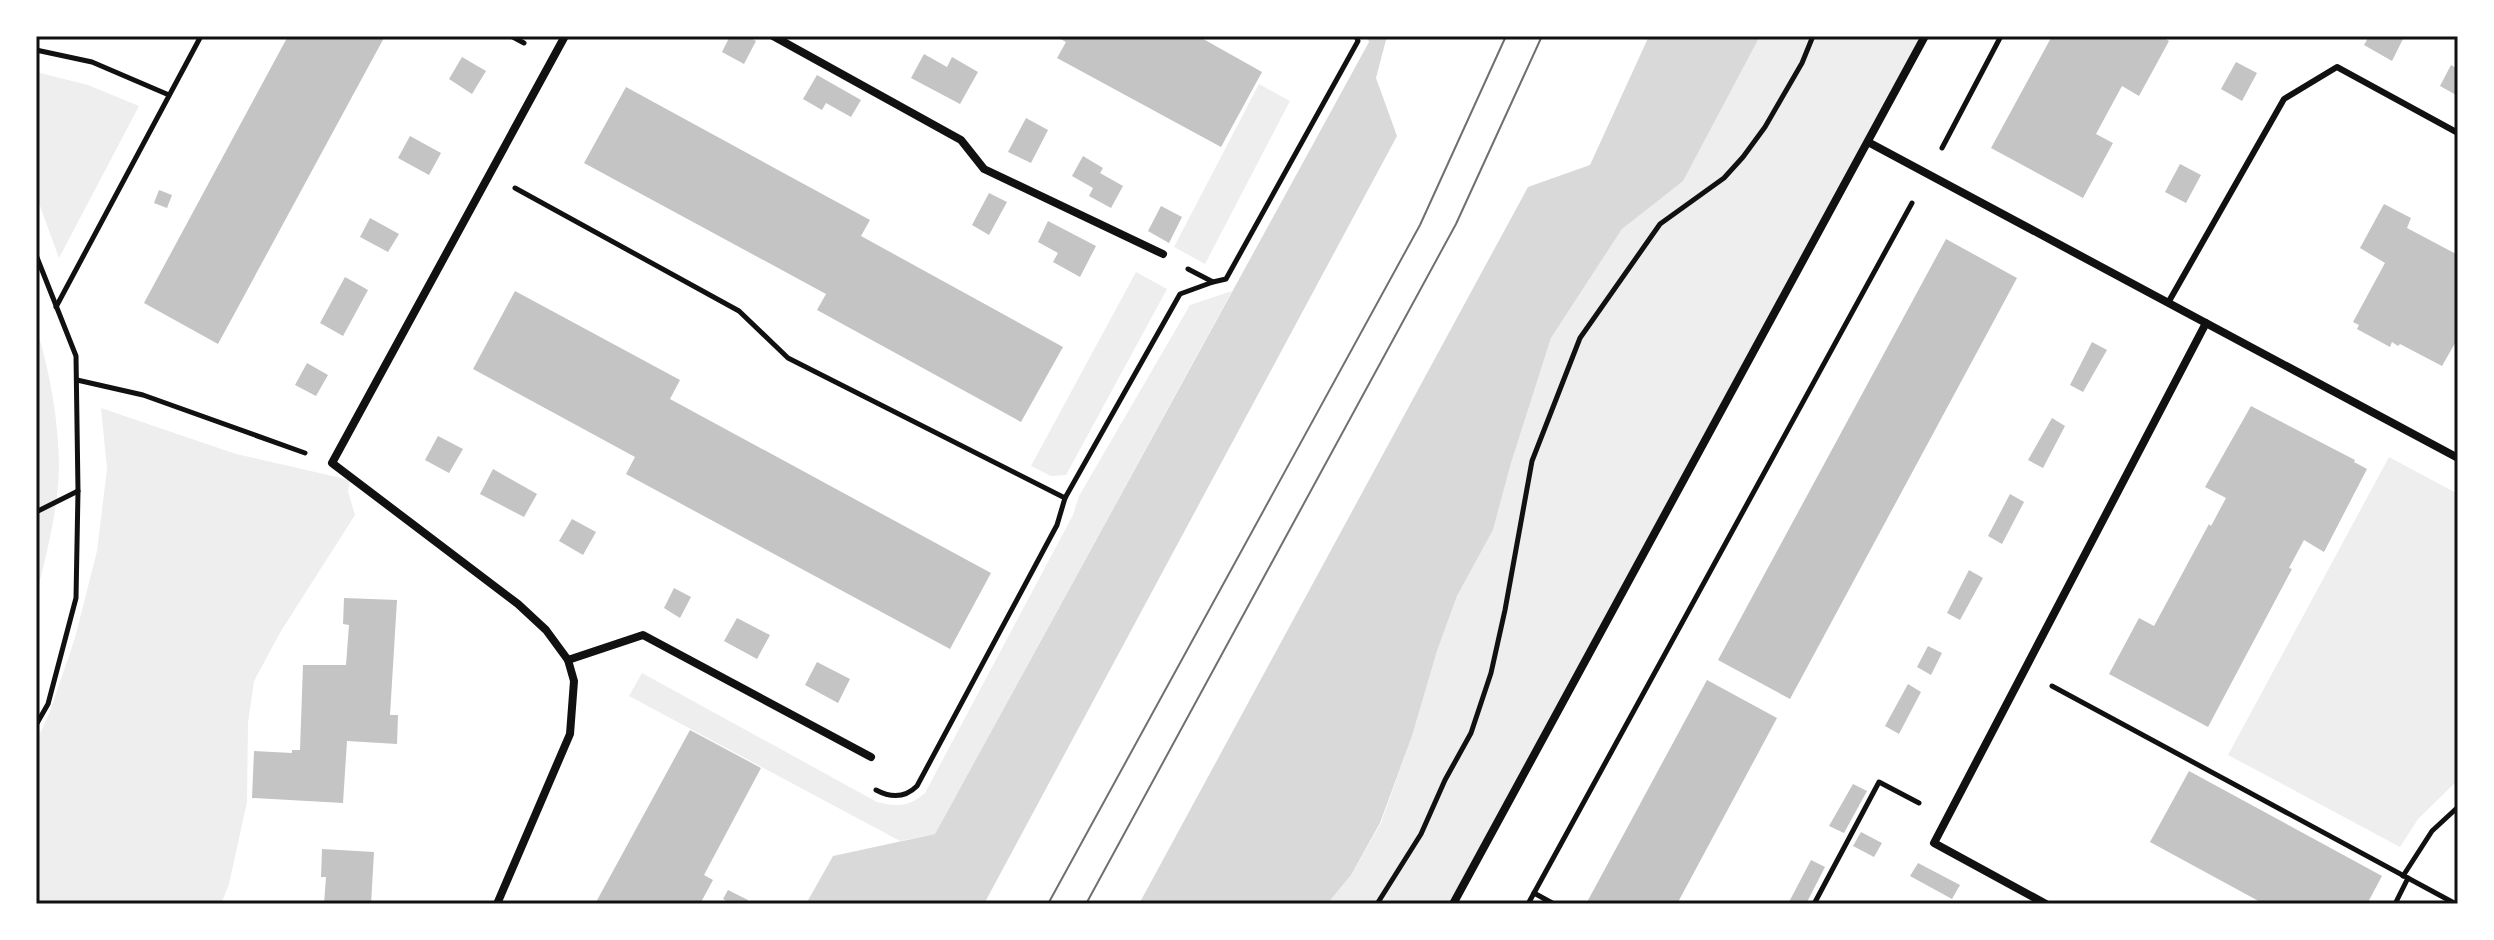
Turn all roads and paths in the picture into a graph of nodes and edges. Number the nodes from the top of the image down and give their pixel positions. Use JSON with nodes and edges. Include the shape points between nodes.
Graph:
{"nodes":[{"id":1,"x":201,"y":36,"type":"edge"},
{"id":2,"x":565,"y":36,"type":"edge"},
{"id":3,"x":773,"y":36,"type":"edge"},
{"id":4,"x":1356,"y":36,"type":"edge"},
{"id":5,"x":1813,"y":36,"type":"edge"},
{"id":6,"x":1925,"y":36,"type":"edge"},
{"id":7,"x":2001,"y":36,"type":"edge"},
{"id":8,"x":36,"y":50,"type":"edge"},
{"id":9,"x":169,"y":95,"type":"junction"},
{"id":10,"x":2458,"y":133,"type":"edge"},
{"id":11,"x":1868,"y":142,"type":"junction"},
{"id":12,"x":490,"y":174,"type":"junction"},
{"id":13,"x":1928,"y":174,"type":"junction"},
{"id":14,"x":1163,"y":254,"type":"dead end"},
{"id":15,"x":36,"y":255,"type":"edge"},
{"id":16,"x":1186,"y":268,"type":"dead end"},
{"id":17,"x":1213,"y":282,"type":"junction"},
{"id":18,"x":2168,"y":303,"type":"junction"},
{"id":19,"x":56,"y":307,"type":"junction"},
{"id":20,"x":2206,"y":323,"type":"junction"},
{"id":21,"x":77,"y":380,"type":"junction"},
{"id":22,"x":2458,"y":458,"type":"edge"},
{"id":23,"x":332,"y":463,"type":"junction"},
{"id":24,"x":78,"y":491,"type":"junction"},
{"id":25,"x":1065,"y":498,"type":"junction"},
{"id":26,"x":36,"y":512,"type":"edge"},
{"id":27,"x":568,"y":660,"type":"junction"},
{"id":28,"x":2024,"y":671,"type":"junction"},
{"id":29,"x":36,"y":725,"type":"edge"},
{"id":30,"x":871,"y":757,"type":"dead end"},
{"id":31,"x":873,"y":789,"type":"dead end"},
{"id":32,"x":2458,"y":807,"type":"edge"},
{"id":33,"x":1948,"y":818,"type":"junction"},
{"id":34,"x":2406,"y":877,"type":"junction"},
{"id":35,"x":1534,"y":893,"type":"junction"},
{"id":36,"x":497,"y":904,"type":"edge"},
{"id":37,"x":1377,"y":904,"type":"edge"},
{"id":38,"x":1453,"y":904,"type":"edge"},
{"id":39,"x":1528,"y":904,"type":"edge"},
{"id":40,"x":1554,"y":904,"type":"edge"},
{"id":41,"x":1814,"y":904,"type":"edge"},
{"id":42,"x":2046,"y":904,"type":"edge"},
{"id":43,"x":2395,"y":904,"type":"edge"},
{"id":44,"x":2456,"y":904,"type":"edge"}],
"edges":[{"from":1,"to":9,"type":"path"},
{"from":2,"to":12,"type":"street"},
{"from":3,"to":14,"type":"street","via":[[961,140],[984,169]]},
{"from":4,"to":17,"type":"path","via":[[1358,41],[1226,279]]},
{"from":5,"to":37,"type":"path","via":[[1765,127],[1743,157],[1724,178],[1660,224],[1580,338],[1532,461],[1491,673],[1471,733],[1421,834]]},
{"from":6,"to":11,"type":"street"},
{"from":7,"to":13,"type":"path"},
{"from":8,"to":9,"type":"path","via":[[92,62]]},
{"from":9,"to":19,"type":"path"},
{"from":10,"to":18,"type":"lane","via":[[2337,67],[2284,99]]},
{"from":11,"to":13,"type":"street"},
{"from":11,"to":38,"type":"street"},
{"from":12,"to":23,"type":"street"},
{"from":12,"to":25,"type":"path","via":[[739,311],[788,358]]},
{"from":13,"to":18,"type":"street"},
{"from":13,"to":35,"type":"path"},
{"from":15,"to":19,"type":"path"},
{"from":16,"to":17,"type":"path"},
{"from":17,"to":25,"type":"path","via":[[1180,294]]},
{"from":18,"to":20,"type":"street"},
{"from":19,"to":21,"type":"path","via":[[76,356]]},
{"from":20,"to":22,"type":"street"},
{"from":20,"to":28,"type":"street"},
{"from":21,"to":23,"type":"path","via":[[143,395]]},
{"from":21,"to":24,"type":"path"},
{"from":23,"to":27,"type":"street","via":[[518,604]]},
{"from":24,"to":26,"type":"path"},
{"from":24,"to":29,"type":"path","via":[[76,598],[48,704]]},
{"from":25,"to":31,"type":"path","via":[[1057,525],[917,786],[897,796]]},
{"from":27,"to":30,"type":"street","via":[[643,635]]},
{"from":27,"to":36,"type":"street","via":[[574,681],[570,734]]},
{"from":28,"to":33,"type":"street"},
{"from":28,"to":34,"type":"path"},
{"from":32,"to":34,"type":"path","via":[[2432,831]]},
{"from":33,"to":41,"type":"path","via":[[1879,782]]},
{"from":33,"to":42,"type":"street","via":[[1934,843]]},
{"from":34,"to":43,"type":"path"},
{"from":34,"to":44,"type":"path"},
{"from":35,"to":39,"type":"path"},
{"from":35,"to":40,"type":"path"}]}
